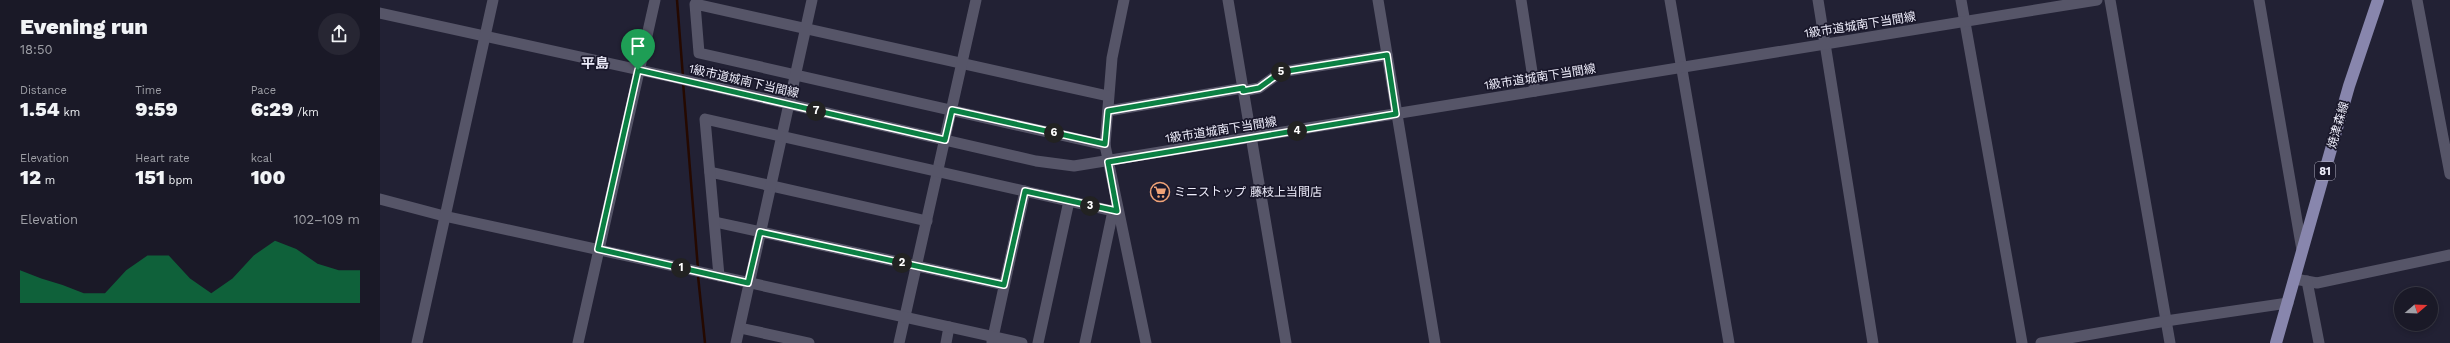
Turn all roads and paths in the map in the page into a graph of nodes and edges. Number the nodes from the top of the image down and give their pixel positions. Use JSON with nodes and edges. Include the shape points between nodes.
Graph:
{"nodes":[{"id":1,"x":493,"y":0,"type":"edge"},
{"id":2,"x":655,"y":0,"type":"edge"},
{"id":3,"x":812,"y":0,"type":"edge"},
{"id":4,"x":976,"y":0,"type":"edge"},
{"id":5,"x":1124,"y":0,"type":"edge"},
{"id":6,"x":1228,"y":0,"type":"edge"},
{"id":7,"x":1378,"y":0,"type":"edge"},
{"id":8,"x":1521,"y":0,"type":"edge"},
{"id":9,"x":1670,"y":0,"type":"edge"},
{"id":10,"x":1818,"y":0,"type":"edge"},
{"id":11,"x":1961,"y":0,"type":"edge"},
{"id":12,"x":2097,"y":0,"type":"edge"},
{"id":13,"x":2110,"y":0,"type":"edge"},
{"id":14,"x":2259,"y":0,"type":"edge"},
{"id":15,"x":2378,"y":0,"type":"edge"},
{"id":16,"x":2417,"y":0,"type":"edge"},
{"id":17,"x":380,"y":13,"type":"edge"},
{"id":18,"x":1965,"y":22,"type":"junction"},
{"id":19,"x":805,"y":30,"type":"junction"},
{"id":20,"x":486,"y":36,"type":"junction"},
{"id":21,"x":1825,"y":43,"type":"junction"},
{"id":22,"x":1387,"y":55,"type":"junction"},
{"id":23,"x":962,"y":64,"type":"junction"},
{"id":24,"x":1681,"y":67,"type":"junction"},
{"id":25,"x":638,"y":70,"type":"junction"},
{"id":26,"x":794,"y":74,"type":"junction"},
{"id":27,"x":1243,"y":90,"type":"junction"},
{"id":28,"x":1535,"y":91,"type":"junction"},
{"id":29,"x":1108,"y":96,"type":"junction"},
{"id":30,"x":788,"y":104,"type":"junction"},
{"id":31,"x":952,"y":110,"type":"junction"},
{"id":32,"x":1108,"y":111,"type":"junction"},
{"id":33,"x":1396,"y":114,"type":"junction"},
{"id":34,"x":781,"y":135,"type":"junction"},
{"id":35,"x":1251,"y":138,"type":"junction"},
{"id":36,"x":945,"y":140,"type":"junction"},
{"id":37,"x":1105,"y":144,"type":"junction"},
{"id":38,"x":1108,"y":162,"type":"junction"},
{"id":39,"x":939,"y":171,"type":"junction"},
{"id":40,"x":710,"y":172,"type":"junction"},
{"id":41,"x":2450,"y":174,"type":"edge"},
{"id":42,"x":770,"y":185,"type":"junction"},
{"id":43,"x":1025,"y":191,"type":"junction"},
{"id":44,"x":380,"y":199,"type":"edge"},
{"id":45,"x":1069,"y":201,"type":"junction"},
{"id":46,"x":1115,"y":211,"type":"junction"},
{"id":47,"x":444,"y":216,"type":"junction"},
{"id":48,"x":927,"y":221,"type":"junction"},
{"id":49,"x":714,"y":222,"type":"junction"},
{"id":50,"x":760,"y":232,"type":"junction"},
{"id":51,"x":598,"y":249,"type":"junction"},
{"id":52,"x":2303,"y":250,"type":"junction"},
{"id":53,"x":2450,"y":255,"type":"edge"},
{"id":54,"x":917,"y":266,"type":"junction"},
{"id":55,"x":719,"y":276,"type":"junction"},
{"id":56,"x":2295,"y":279,"type":"junction"},
{"id":57,"x":2312,"y":282,"type":"junction"},
{"id":58,"x":748,"y":283,"type":"junction"},
{"id":59,"x":1004,"y":285,"type":"junction"},
{"id":60,"x":2288,"y":303,"type":"junction"},
{"id":61,"x":905,"y":318,"type":"junction"},
{"id":62,"x":2166,"y":321,"type":"junction"},
{"id":63,"x":949,"y":327,"type":"junction"},
{"id":64,"x":740,"y":328,"type":"junction"},
{"id":65,"x":993,"y":340,"type":"edge"},
{"id":66,"x":417,"y":343,"type":"edge"},
{"id":67,"x":578,"y":343,"type":"edge"},
{"id":68,"x":736,"y":343,"type":"edge"},
{"id":69,"x":809,"y":343,"type":"edge"},
{"id":70,"x":899,"y":343,"type":"edge"},
{"id":71,"x":946,"y":343,"type":"edge"},
{"id":72,"x":1022,"y":343,"type":"edge"},
{"id":73,"x":1038,"y":343,"type":"edge"},
{"id":74,"x":1085,"y":343,"type":"edge"},
{"id":75,"x":1146,"y":343,"type":"edge"},
{"id":76,"x":1286,"y":343,"type":"edge"},
{"id":77,"x":1435,"y":343,"type":"edge"},
{"id":78,"x":1729,"y":343,"type":"edge"},
{"id":79,"x":1873,"y":343,"type":"edge"},
{"id":80,"x":2022,"y":343,"type":"edge"},
{"id":81,"x":2041,"y":343,"type":"edge"},
{"id":82,"x":2170,"y":343,"type":"edge"},
{"id":83,"x":2276,"y":343,"type":"edge"},
{"id":84,"x":2319,"y":343,"type":"edge"}],
"edges":[{"from":1,"to":20,"type":"street"},
{"from":2,"to":25,"type":"street"},
{"from":3,"to":19,"type":"street"},
{"from":4,"to":23,"type":"street"},
{"from":5,"to":29,"type":"street","via":[[1112,58]]},
{"from":6,"to":27,"type":"street"},
{"from":7,"to":22,"type":"street"},
{"from":8,"to":28,"type":"street"},
{"from":9,"to":24,"type":"street"},
{"from":10,"to":21,"type":"street"},
{"from":11,"to":18,"type":"street"},
{"from":12,"to":18,"type":"street","name":"1級市道城南下当間線"},
{"from":13,"to":62,"type":"street"},
{"from":14,"to":52,"type":"street"},
{"from":15,"to":52,"type":"main road","name":"焼津森線","number":"81","via":[[2349,86]]},
{"from":16,"to":41,"type":"street"},
{"from":17,"to":20,"type":"street","name":"1級市道城南下当間線"},
{"from":18,"to":21,"type":"street","name":"1級市道城南下当間線"},
{"from":18,"to":80,"type":"street"},
{"from":19,"to":23,"type":"street"},
{"from":19,"to":26,"type":"street"},
{"from":19,"to":26,"type":"street","via":[[695,4],[699,52]]},
{"from":20,"to":25,"type":"street","name":"1級市道城南下当間線"},
{"from":20,"to":47,"type":"street"},
{"from":21,"to":24,"type":"street","name":"1級市道城南下当間線"},
{"from":21,"to":79,"type":"street"},
{"from":22,"to":27,"type":"street","via":[[1281,72],[1259,88]]},
{"from":22,"to":33,"type":"street"},
{"from":23,"to":29,"type":"street"},
{"from":23,"to":31,"type":"street"},
{"from":24,"to":28,"type":"street","name":"1級市道城南下当間線"},
{"from":24,"to":78,"type":"street"},
{"from":25,"to":30,"type":"street","name":"1級市道城南下当間線"},
{"from":25,"to":51,"type":"street"},
{"from":26,"to":30,"type":"street"},
{"from":26,"to":31,"type":"street"},
{"from":27,"to":32,"type":"street"},
{"from":27,"to":35,"type":"street"},
{"from":28,"to":33,"type":"street","name":"1級市道城南下当間線"},
{"from":29,"to":32,"type":"street"},
{"from":30,"to":34,"type":"street"},
{"from":30,"to":36,"type":"street","name":"1級市道城南下当間線"},
{"from":31,"to":36,"type":"street"},
{"from":31,"to":37,"type":"street"},
{"from":32,"to":37,"type":"street"},
{"from":33,"to":35,"type":"street","name":"1級市道城南下当間線"},
{"from":33,"to":77,"type":"street"},
{"from":34,"to":39,"type":"street"},
{"from":34,"to":40,"type":"street","via":[[705,119]]},
{"from":34,"to":42,"type":"street"},
{"from":35,"to":38,"type":"street","name":"1級市道城南下当間線"},
{"from":35,"to":76,"type":"street"},
{"from":36,"to":38,"type":"street","name":"1級市道城南下当間線","via":[[1058,165]]},
{"from":36,"to":39,"type":"street"},
{"from":37,"to":38,"type":"street"},
{"from":38,"to":46,"type":"street"},
{"from":39,"to":43,"type":"street"},
{"from":39,"to":48,"type":"street"},
{"from":40,"to":42,"type":"street"},
{"from":40,"to":49,"type":"street"},
{"from":42,"to":48,"type":"street"},
{"from":42,"to":50,"type":"street"},
{"from":43,"to":45,"type":"street"},
{"from":43,"to":59,"type":"street"},
{"from":44,"to":47,"type":"street"},
{"from":45,"to":46,"type":"street"},
{"from":45,"to":73,"type":"street"},
{"from":46,"to":74,"type":"street"},
{"from":46,"to":75,"type":"street"},
{"from":47,"to":51,"type":"street"},
{"from":47,"to":66,"type":"street"},
{"from":48,"to":54,"type":"street"},
{"from":49,"to":50,"type":"street"},
{"from":49,"to":55,"type":"street"},
{"from":50,"to":54,"type":"street"},
{"from":50,"to":58,"type":"street"},
{"from":51,"to":55,"type":"street"},
{"from":51,"to":67,"type":"street"},
{"from":52,"to":56,"type":"main road","name":"焼津森線","number":"81"},
{"from":53,"to":57,"type":"street"},
{"from":54,"to":59,"type":"street"},
{"from":54,"to":61,"type":"street"},
{"from":55,"to":58,"type":"street"},
{"from":56,"to":57,"type":"street"},
{"from":56,"to":60,"type":"main road","name":"焼津森線","number":"81"},
{"from":57,"to":84,"type":"street"},
{"from":58,"to":61,"type":"street"},
{"from":58,"to":64,"type":"street"},
{"from":59,"to":65,"type":"street"},
{"from":60,"to":62,"type":"street"},
{"from":60,"to":83,"type":"main road","name":"焼津森線","number":"81"},
{"from":61,"to":63,"type":"street"},
{"from":61,"to":70,"type":"street"},
{"from":62,"to":81,"type":"street"},
{"from":62,"to":82,"type":"street"},
{"from":63,"to":65,"type":"street"},
{"from":63,"to":71,"type":"street"},
{"from":64,"to":68,"type":"street"},
{"from":64,"to":69,"type":"street"},
{"from":65,"to":72,"type":"street"}]}
